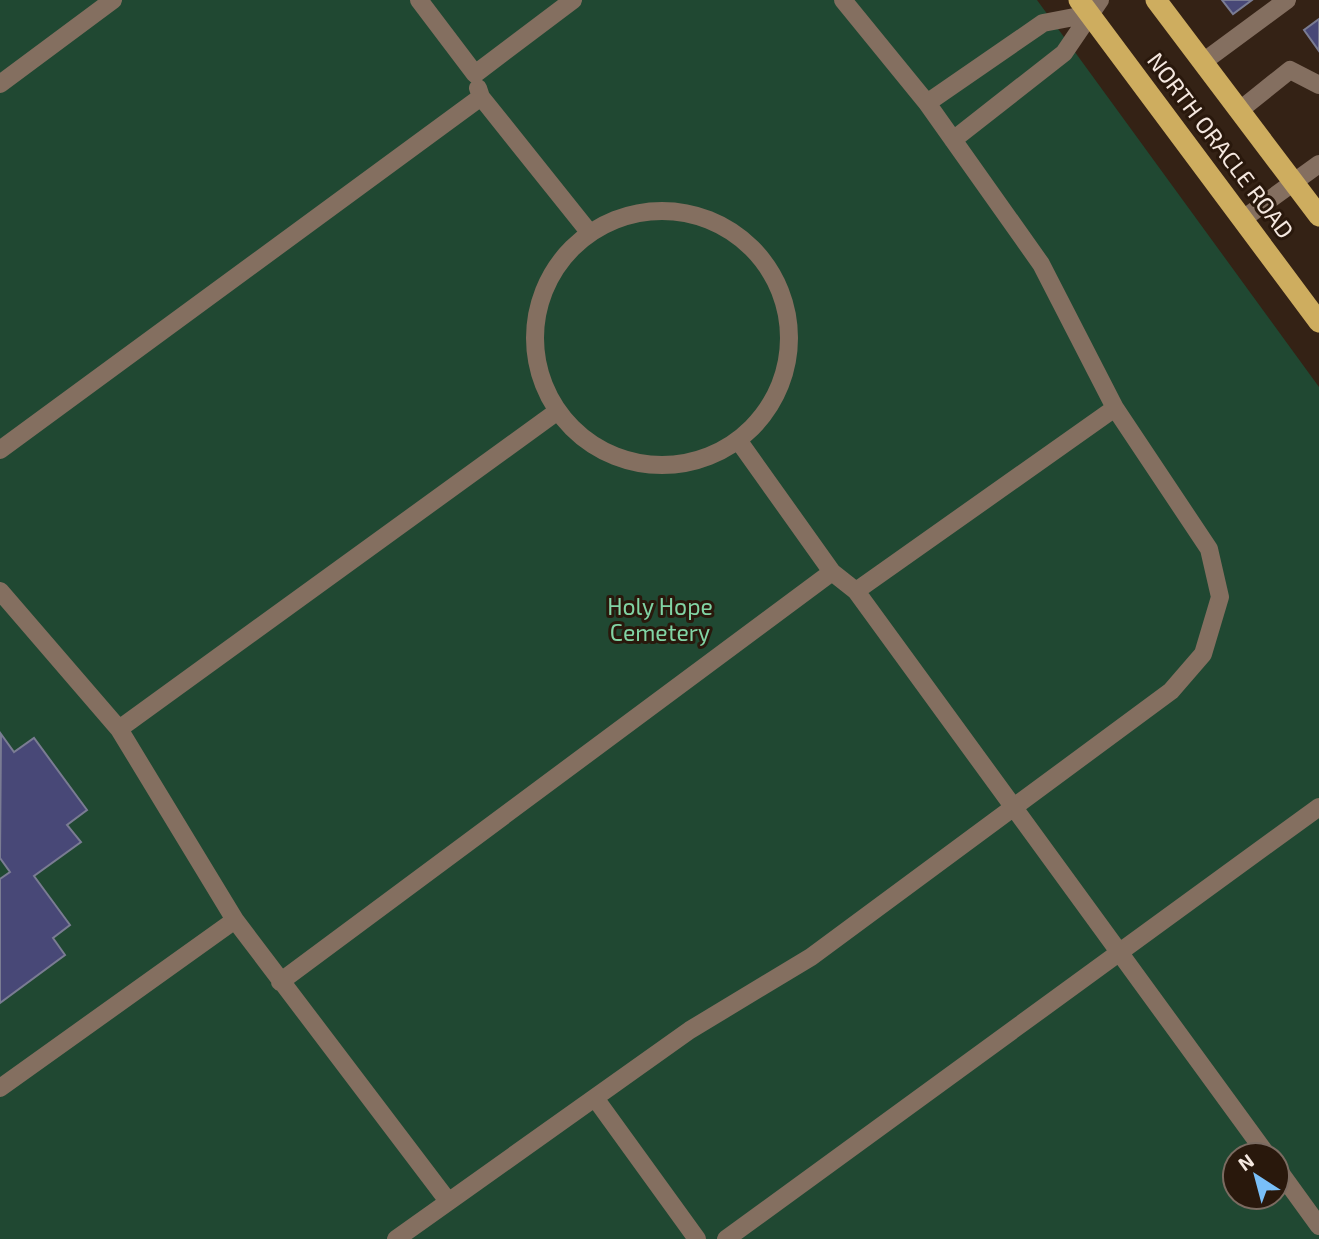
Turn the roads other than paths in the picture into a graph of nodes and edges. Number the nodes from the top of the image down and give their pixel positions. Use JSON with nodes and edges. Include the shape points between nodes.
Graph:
{"nodes":[{"id":1,"x":113,"y":0,"type":"edge"},
{"id":2,"x":419,"y":0,"type":"edge"},
{"id":3,"x":573,"y":0,"type":"edge"},
{"id":4,"x":843,"y":0,"type":"edge"},
{"id":5,"x":1156,"y":0,"type":"edge"},
{"id":6,"x":1287,"y":0,"type":"edge"},
{"id":7,"x":1090,"y":4,"type":"edge"},
{"id":8,"x":1203,"y":62,"type":"junction"},
{"id":9,"x":475,"y":74,"type":"junction"},
{"id":10,"x":0,"y":84,"type":"edge"},
{"id":11,"x":1319,"y":85,"type":"edge"},
{"id":12,"x":481,"y":97,"type":"junction"},
{"id":13,"x":927,"y":103,"type":"junction"},
{"id":14,"x":1240,"y":110,"type":"junction"},
{"id":15,"x":953,"y":140,"type":"junction"},
{"id":16,"x":1319,"y":164,"type":"edge"},
{"id":17,"x":1294,"y":182,"type":"junction"},
{"id":18,"x":1319,"y":216,"type":"edge"},
{"id":19,"x":1243,"y":219,"type":"junction"},
{"id":20,"x":589,"y":232,"type":"junction"},
{"id":21,"x":1319,"y":322,"type":"edge"},
{"id":22,"x":1115,"y":408,"type":"junction"},
{"id":23,"x":555,"y":413,"type":"junction"},
{"id":24,"x":738,"y":440,"type":"junction"},
{"id":25,"x":0,"y":450,"type":"edge"},
{"id":26,"x":832,"y":572,"type":"junction"},
{"id":27,"x":0,"y":591,"type":"edge"},
{"id":28,"x":856,"y":591,"type":"junction"},
{"id":29,"x":119,"y":729,"type":"junction"},
{"id":30,"x":1319,"y":807,"type":"edge"},
{"id":31,"x":1015,"y":809,"type":"junction"},
{"id":32,"x":235,"y":920,"type":"junction"},
{"id":33,"x":1120,"y":952,"type":"junction"},
{"id":34,"x":281,"y":982,"type":"junction"},
{"id":35,"x":0,"y":1087,"type":"edge"},
{"id":36,"x":595,"y":1098,"type":"junction"},
{"id":37,"x":1257,"y":1141,"type":"edge"},
{"id":38,"x":1291,"y":1187,"type":"edge"},
{"id":39,"x":448,"y":1200,"type":"junction"},
{"id":40,"x":1319,"y":1226,"type":"edge"},
{"id":41,"x":396,"y":1239,"type":"edge"},
{"id":42,"x":697,"y":1239,"type":"edge"},
{"id":43,"x":726,"y":1239,"type":"edge"}],
"edges":[{"from":1,"to":10,"type":"street"},
{"from":2,"to":9,"type":"street"},
{"from":3,"to":9,"type":"street"},
{"from":4,"to":13,"type":"street"},
{"from":5,"to":8,"type":"highway","name":"NORTH ORACLE ROAD"},
{"from":6,"to":8,"type":"street"},
{"from":7,"to":13,"type":"street","via":[[1043,23]]},
{"from":7,"to":15,"type":"street","via":[[1064,53]]},
{"from":7,"to":19,"type":"highway","name":"NORTH ORACLE ROAD"},
{"from":8,"to":14,"type":"highway","name":"NORTH ORACLE ROAD"},
{"from":9,"to":12,"type":"street"},
{"from":11,"to":14,"type":"street","via":[[1290,70]]},
{"from":12,"to":20,"type":"street"},
{"from":12,"to":25,"type":"street"},
{"from":13,"to":15,"type":"street"},
{"from":14,"to":17,"type":"highway","name":"NORTH ORACLE ROAD"},
{"from":15,"to":22,"type":"street","via":[[1041,264]]},
{"from":16,"to":17,"type":"street"},
{"from":17,"to":18,"type":"highway","name":"NORTH ORACLE ROAD"},
{"from":17,"to":19,"type":"street"},
{"from":19,"to":21,"type":"highway","name":"NORTH ORACLE ROAD"},
{"from":20,"to":23,"type":"street","via":[[563,256],[543,290],[533,339],[543,387]]},
{"from":20,"to":24,"type":"street","via":[[631,213],[674,210],[705,216],[736,233],[764,260],[782,293],[790,341],[784,376],[765,413]]},
{"from":22,"to":28,"type":"street"},
{"from":22,"to":31,"type":"street","via":[[1209,549],[1220,597],[1203,654],[1171,691]]},
{"from":23,"to":24,"type":"street","via":[[576,433],[617,458],[655,466],[701,459]]},
{"from":23,"to":29,"type":"street"},
{"from":24,"to":26,"type":"street"},
{"from":26,"to":28,"type":"street"},
{"from":26,"to":34,"type":"street"},
{"from":27,"to":29,"type":"street"},
{"from":28,"to":31,"type":"street"},
{"from":29,"to":32,"type":"street"},
{"from":30,"to":33,"type":"street"},
{"from":31,"to":33,"type":"street"},
{"from":31,"to":36,"type":"street","via":[[811,957],[690,1030]]},
{"from":32,"to":34,"type":"street"},
{"from":32,"to":35,"type":"street"},
{"from":33,"to":37,"type":"street"},
{"from":33,"to":43,"type":"street"},
{"from":34,"to":39,"type":"street"},
{"from":36,"to":39,"type":"street"},
{"from":36,"to":42,"type":"street"},
{"from":38,"to":40,"type":"street"},
{"from":39,"to":41,"type":"street"}]}
